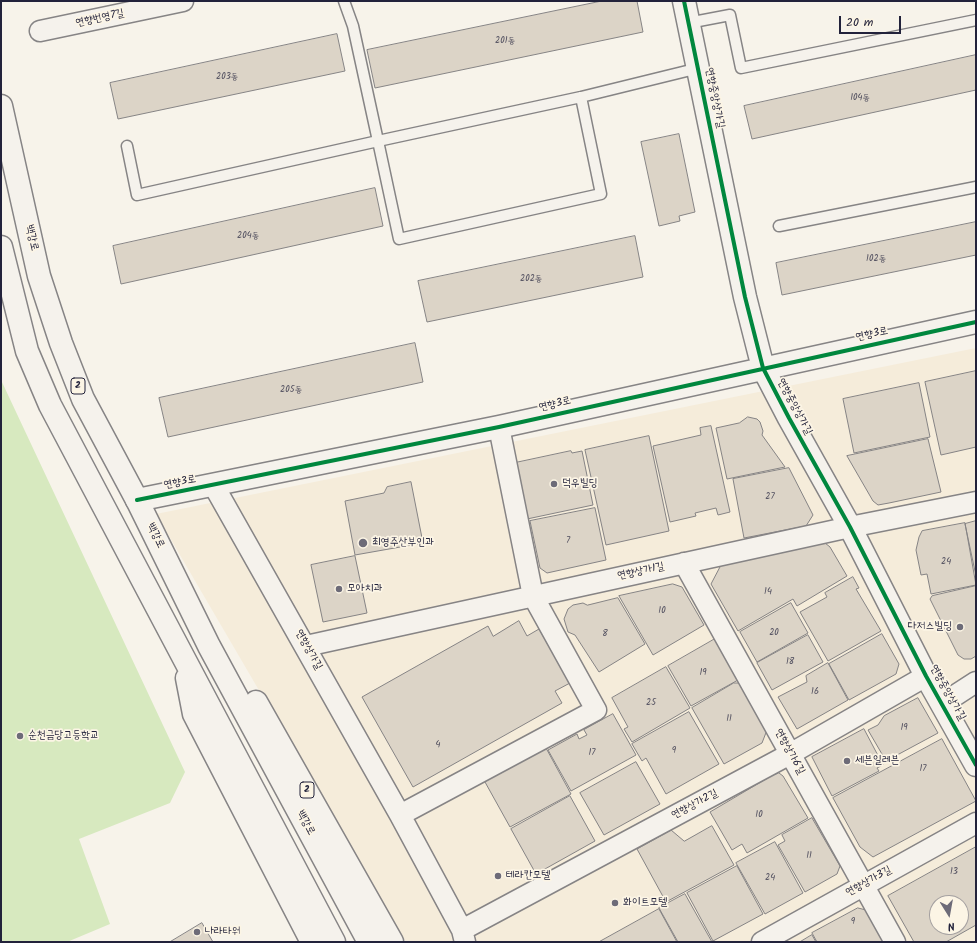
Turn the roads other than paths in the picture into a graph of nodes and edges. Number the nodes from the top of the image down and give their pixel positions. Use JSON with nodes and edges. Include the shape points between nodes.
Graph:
{"nodes":[{"id":1,"x":183,"y":1,"type":"edge"},
{"id":2,"x":344,"y":1,"type":"edge"},
{"id":3,"x":684,"y":1,"type":"edge"},
{"id":4,"x":976,"y":20,"type":"edge"},
{"id":5,"x":688,"y":23,"type":"junction"},
{"id":6,"x":40,"y":31,"type":"dead end"},
{"id":7,"x":698,"y":68,"type":"junction"},
{"id":8,"x":581,"y":97,"type":"junction"},
{"id":9,"x":1,"y":106,"type":"edge"},
{"id":10,"x":378,"y":141,"type":"junction"},
{"id":11,"x":127,"y":146,"type":"dead end"},
{"id":12,"x":976,"y":187,"type":"edge"},
{"id":13,"x":779,"y":226,"type":"dead end"},
{"id":14,"x":1,"y":247,"type":"edge"},
{"id":15,"x":976,"y":322,"type":"edge"},
{"id":16,"x":763,"y":368,"type":"junction"},
{"id":17,"x":499,"y":427,"type":"junction"},
{"id":18,"x":214,"y":486,"type":"junction"},
{"id":19,"x":137,"y":500,"type":"junction"},
{"id":20,"x":976,"y":502,"type":"edge"},
{"id":21,"x":850,"y":527,"type":"junction"},
{"id":22,"x":684,"y":563,"type":"junction"},
{"id":23,"x":533,"y":596,"type":"junction"},
{"id":24,"x":209,"y":646,"type":"junction"},
{"id":25,"x":306,"y":646,"type":"junction"},
{"id":26,"x":184,"y":659,"type":"junction"},
{"id":27,"x":926,"y":676,"type":"junction"},
{"id":28,"x":976,"y":682,"type":"edge"},
{"id":29,"x":942,"y":704,"type":"junction"},
{"id":30,"x":790,"y":754,"type":"junction"},
{"id":31,"x":976,"y":765,"type":"edge"},
{"id":32,"x":400,"y":815,"type":"junction"},
{"id":33,"x":976,"y":823,"type":"edge"},
{"id":34,"x":864,"y":885,"type":"junction"},
{"id":35,"x":464,"y":936,"type":"edge"},
{"id":36,"x":312,"y":942,"type":"edge"},
{"id":37,"x":334,"y":942,"type":"edge"},
{"id":38,"x":369,"y":942,"type":"edge"},
{"id":39,"x":392,"y":942,"type":"edge"},
{"id":40,"x":762,"y":942,"type":"edge"},
{"id":41,"x":895,"y":942,"type":"edge"}],
"edges":[{"from":1,"to":6,"type":"street","name":"연향번영7길"},
{"from":2,"to":10,"type":"lane","via":[[353,26]]},
{"from":3,"to":5,"type":"main road","name":"연향중앙상가길"},
{"from":4,"to":5,"type":"lane","via":[[741,68],[730,15]]},
{"from":5,"to":7,"type":"main road","name":"연향중앙상가길"},
{"from":7,"to":8,"type":"lane"},
{"from":7,"to":16,"type":"main road","name":"연향중앙상가길","via":[[745,297]]},
{"from":8,"to":10,"type":"lane"},
{"from":8,"to":10,"type":"lane","via":[[602,194],[399,239]]},
{"from":9,"to":19,"type":"main road","name":"백강로","number":"2","via":[[39,276],[61,343],[83,399]]},
{"from":10,"to":11,"type":"lane","via":[[137,194]]},
{"from":12,"to":13,"type":"lane"},
{"from":14,"to":26,"type":"main road","via":[[27,351],[50,405]]},
{"from":15,"to":16,"type":"main road","name":"연향3로"},
{"from":16,"to":17,"type":"main road","name":"연향3로"},
{"from":16,"to":21,"type":"main road","name":"연향중앙상가길"},
{"from":17,"to":18,"type":"main road","name":"연향3로"},
{"from":17,"to":23,"type":"street"},
{"from":18,"to":19,"type":"main road","name":"연향3로"},
{"from":18,"to":25,"type":"street","name":"연향상가길"},
{"from":19,"to":24,"type":"main road","name":"백강로","number":"2"},
{"from":20,"to":21,"type":"street","name":"연향상가1길"},
{"from":21,"to":22,"type":"street","name":"연향상가1길"},
{"from":21,"to":27,"type":"main road","name":"연향중앙상가길"},
{"from":22,"to":23,"type":"street","name":"연향상가1길"},
{"from":22,"to":30,"type":"street","name":"연향상가6길"},
{"from":23,"to":25,"type":"street","name":"연향상가1길"},
{"from":23,"to":32,"type":"street","via":[[596,710]]},
{"from":24,"to":38,"type":"main road","name":"백강로"},
{"from":24,"to":39,"type":"main road","number":"2","via":[[249,690]]},
{"from":25,"to":32,"type":"street","name":"연향상가길"},
{"from":26,"to":36,"type":"main road","via":[[194,714]]},
{"from":26,"to":37,"type":"main road"},
{"from":27,"to":29,"type":"main road","name":"연향중앙상가길"},
{"from":27,"to":30,"type":"street","name":"연향상가2길"},
{"from":28,"to":29,"type":"street"},
{"from":29,"to":31,"type":"main road","name":"연향중앙상가길"},
{"from":30,"to":34,"type":"street","name":"연향상가6길"},
{"from":30,"to":35,"type":"street","name":"연향상가2길"},
{"from":32,"to":35,"type":"street","name":"연향상가길"},
{"from":33,"to":34,"type":"street","name":"연향상가3길"},
{"from":34,"to":40,"type":"street","name":"연향상가3길"},
{"from":34,"to":41,"type":"street","name":"연향상가6길"}]}
